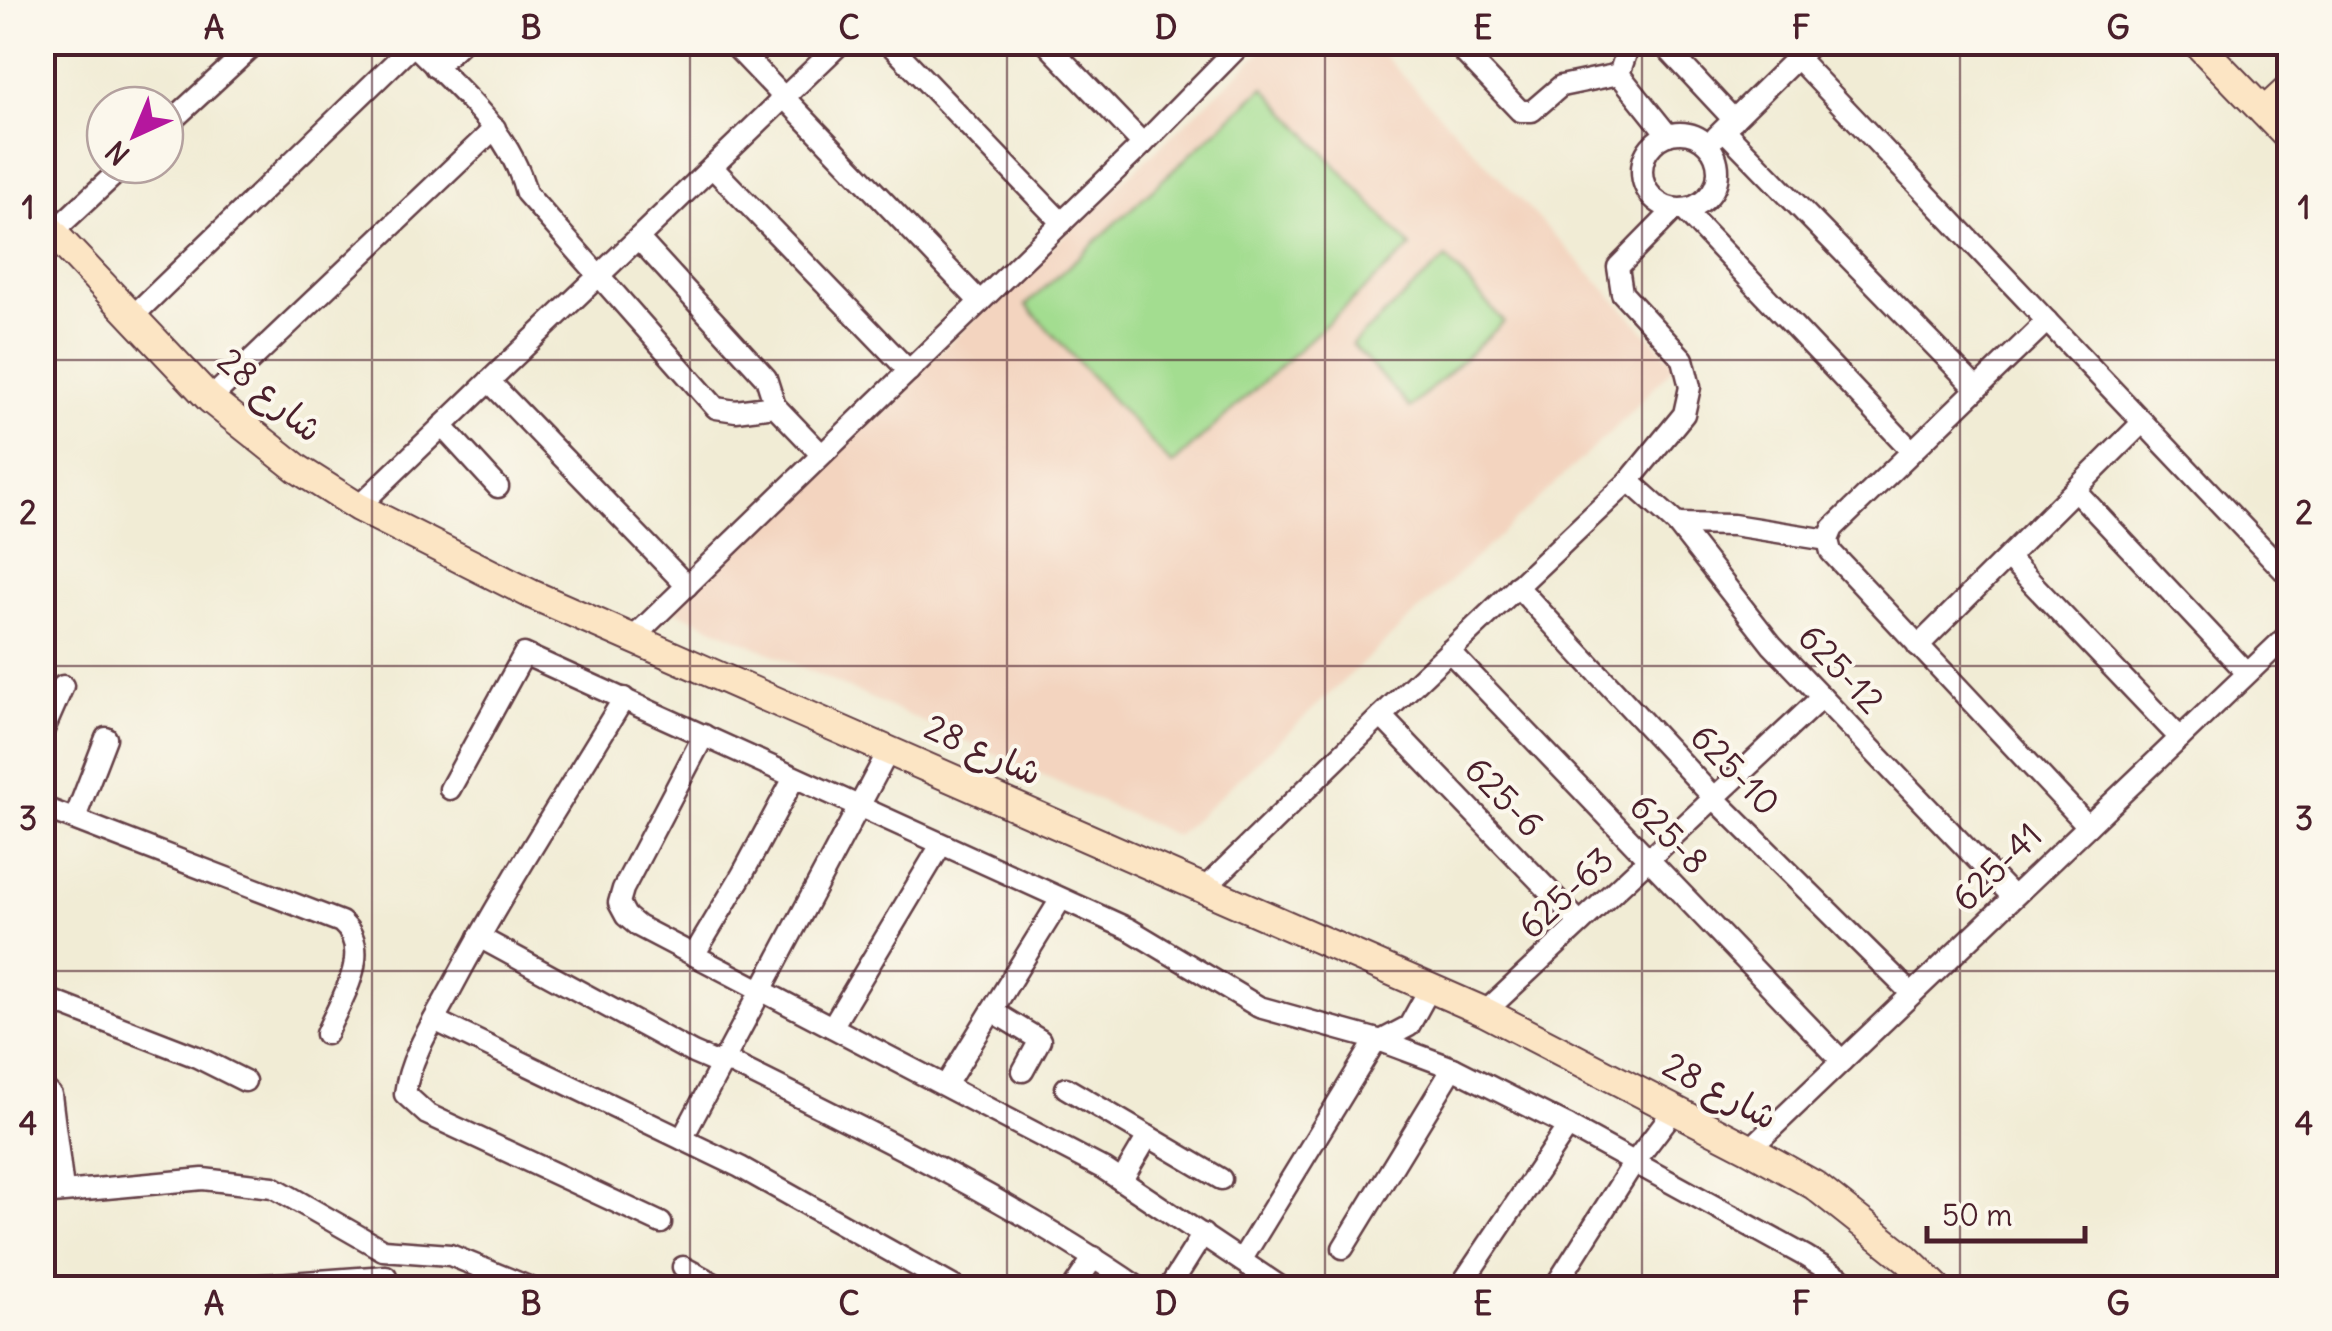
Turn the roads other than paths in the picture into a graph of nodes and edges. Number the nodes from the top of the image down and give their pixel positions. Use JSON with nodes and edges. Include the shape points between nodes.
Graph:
{"nodes":[{"id":1,"x":257,"y":42,"type":"edge"},
{"id":2,"x":462,"y":42,"type":"edge"},
{"id":3,"x":731,"y":42,"type":"edge"},
{"id":4,"x":842,"y":42,"type":"edge"},
{"id":5,"x":888,"y":42,"type":"edge"},
{"id":6,"x":1045,"y":42,"type":"edge"},
{"id":7,"x":1243,"y":42,"type":"edge"},
{"id":8,"x":1454,"y":42,"type":"edge"},
{"id":9,"x":1630,"y":42,"type":"edge"},
{"id":10,"x":1661,"y":42,"type":"edge"},
{"id":11,"x":2196,"y":42,"type":"edge"},
{"id":12,"x":412,"y":44,"type":"edge"},
{"id":13,"x":1805,"y":50,"type":"edge"},
{"id":14,"x":436,"y":67,"type":"junction"},
{"id":15,"x":1619,"y":74,"type":"junction"},
{"id":16,"x":2290,"y":88,"type":"edge"},
{"id":17,"x":784,"y":98,"type":"junction"},
{"id":18,"x":185,"y":109,"type":"edge"},
{"id":19,"x":2264,"y":112,"type":"junction"},
{"id":20,"x":1729,"y":125,"type":"junction"},
{"id":21,"x":496,"y":128,"type":"junction"},
{"id":22,"x":1668,"y":135,"type":"junction"},
{"id":23,"x":2290,"y":139,"type":"edge"},
{"id":24,"x":1143,"y":144,"type":"junction"},
{"id":25,"x":1708,"y":146,"type":"junction"},
{"id":26,"x":712,"y":167,"type":"junction"},
{"id":27,"x":99,"y":185,"type":"edge"},
{"id":28,"x":1679,"y":209,"type":"junction"},
{"id":29,"x":1062,"y":223,"type":"junction"},
{"id":30,"x":48,"y":226,"type":"edge"},
{"id":31,"x":638,"y":238,"type":"junction"},
{"id":32,"x":599,"y":275,"type":"junction"},
{"id":33,"x":980,"y":302,"type":"junction"},
{"id":34,"x":133,"y":316,"type":"junction"},
{"id":35,"x":2047,"y":321,"type":"junction"},
{"id":36,"x":909,"y":371,"type":"junction"},
{"id":37,"x":490,"y":380,"type":"junction"},
{"id":38,"x":1976,"y":388,"type":"junction"},
{"id":39,"x":210,"y":400,"type":"junction"},
{"id":40,"x":775,"y":406,"type":"junction"},
{"id":41,"x":2143,"y":422,"type":"junction"},
{"id":42,"x":442,"y":426,"type":"junction"},
{"id":43,"x":1912,"y":450,"type":"junction"},
{"id":44,"x":820,"y":454,"type":"junction"},
{"id":45,"x":1629,"y":480,"type":"junction"},
{"id":46,"x":498,"y":487,"type":"dead end"},
{"id":47,"x":2076,"y":491,"type":"junction"},
{"id":48,"x":358,"y":507,"type":"junction"},
{"id":49,"x":1676,"y":524,"type":"junction"},
{"id":50,"x":1828,"y":540,"type":"junction"},
{"id":51,"x":2009,"y":558,"type":"junction"},
{"id":52,"x":2290,"y":576,"type":"edge"},
{"id":53,"x":687,"y":586,"type":"junction"},
{"id":54,"x":1517,"y":586,"type":"junction"},
{"id":55,"x":2290,"y":633,"type":"edge"},
{"id":56,"x":634,"y":637,"type":"junction"},
{"id":57,"x":1918,"y":646,"type":"junction"},
{"id":58,"x":1449,"y":651,"type":"junction"},
{"id":59,"x":2247,"y":673,"type":"junction"},
{"id":60,"x":63,"y":686,"type":"dead end"},
{"id":61,"x":1822,"y":697,"type":"junction"},
{"id":62,"x":624,"y":698,"type":"junction"},
{"id":63,"x":1380,"y":716,"type":"junction"},
{"id":64,"x":42,"y":734,"type":"edge"},
{"id":65,"x":704,"y":734,"type":"junction"},
{"id":66,"x":106,"y":738,"type":"dead end"},
{"id":67,"x":2180,"y":738,"type":"junction"},
{"id":68,"x":889,"y":750,"type":"junction"},
{"id":69,"x":794,"y":778,"type":"junction"},
{"id":70,"x":450,"y":789,"type":"dead end"},
{"id":71,"x":1714,"y":798,"type":"junction"},
{"id":72,"x":858,"y":806,"type":"junction"},
{"id":73,"x":42,"y":807,"type":"edge"},
{"id":74,"x":75,"y":818,"type":"junction"},
{"id":75,"x":2088,"y":826,"type":"junction"},
{"id":76,"x":941,"y":845,"type":"junction"},
{"id":77,"x":1649,"y":859,"type":"junction"},
{"id":78,"x":1204,"y":889,"type":"junction"},
{"id":79,"x":2013,"y":897,"type":"junction"},
{"id":80,"x":1061,"y":899,"type":"junction"},
{"id":81,"x":1580,"y":924,"type":"junction"},
{"id":82,"x":479,"y":937,"type":"junction"},
{"id":83,"x":694,"y":954,"type":"junction"},
{"id":84,"x":1430,"y":988,"type":"junction"},
{"id":85,"x":761,"y":990,"type":"junction"},
{"id":86,"x":1912,"y":994,"type":"junction"},
{"id":87,"x":42,"y":997,"type":"edge"},
{"id":88,"x":992,"y":1011,"type":"junction"},
{"id":89,"x":1485,"y":1012,"type":"junction"},
{"id":90,"x":434,"y":1020,"type":"junction"},
{"id":91,"x":832,"y":1027,"type":"junction"},
{"id":92,"x":326,"y":1034,"type":"dead end"},
{"id":93,"x":1378,"y":1040,"type":"junction"},
{"id":94,"x":722,"y":1061,"type":"junction"},
{"id":95,"x":1842,"y":1061,"type":"junction"},
{"id":96,"x":1453,"y":1068,"type":"junction"},
{"id":97,"x":1023,"y":1071,"type":"dead end"},
{"id":98,"x":245,"y":1081,"type":"dead end"},
{"id":99,"x":946,"y":1085,"type":"junction"},
{"id":100,"x":42,"y":1086,"type":"edge"},
{"id":101,"x":1066,"y":1088,"type":"dead end"},
{"id":102,"x":1675,"y":1109,"type":"junction"},
{"id":103,"x":1568,"y":1126,"type":"junction"},
{"id":104,"x":1148,"y":1136,"type":"junction"},
{"id":105,"x":682,"y":1139,"type":"junction"},
{"id":106,"x":1750,"y":1148,"type":"junction"},
{"id":107,"x":1633,"y":1164,"type":"junction"},
{"id":108,"x":1222,"y":1179,"type":"dead end"},
{"id":109,"x":1122,"y":1180,"type":"junction"},
{"id":110,"x":52,"y":1192,"type":"edge"},
{"id":111,"x":661,"y":1222,"type":"dead end"},
{"id":112,"x":1203,"y":1234,"type":"junction"},
{"id":113,"x":1342,"y":1248,"type":"dead end"},
{"id":114,"x":383,"y":1250,"type":"junction"},
{"id":115,"x":1094,"y":1257,"type":"junction"},
{"id":116,"x":1242,"y":1260,"type":"junction"},
{"id":117,"x":682,"y":1267,"type":"dead end"},
{"id":118,"x":386,"y":1282,"type":"edge"},
{"id":119,"x":1558,"y":1283,"type":"edge"},
{"id":120,"x":943,"y":1285,"type":"edge"},
{"id":121,"x":232,"y":1288,"type":"edge"},
{"id":122,"x":531,"y":1288,"type":"edge"},
{"id":123,"x":722,"y":1288,"type":"edge"},
{"id":124,"x":1073,"y":1288,"type":"edge"},
{"id":125,"x":1139,"y":1288,"type":"edge"},
{"id":126,"x":1169,"y":1288,"type":"edge"},
{"id":127,"x":1282,"y":1288,"type":"edge"},
{"id":128,"x":1459,"y":1288,"type":"edge"},
{"id":129,"x":1582,"y":1288,"type":"edge"},
{"id":130,"x":1858,"y":1288,"type":"edge"},
{"id":131,"x":1937,"y":1288,"type":"edge"}],
"edges":[{"from":1,"to":18,"type":"street"},
{"from":2,"to":14,"type":"street"},
{"from":3,"to":17,"type":"street"},
{"from":4,"to":17,"type":"street"},
{"from":5,"to":29,"type":"street"},
{"from":6,"to":24,"type":"street"},
{"from":7,"to":24,"type":"street"},
{"from":8,"to":15,"type":"street","via":[[1520,111],[1532,111],[1561,86]]},
{"from":9,"to":15,"type":"street"},
{"from":10,"to":20,"type":"street"},
{"from":11,"to":19,"type":"street"},
{"from":12,"to":14,"type":"street"},
{"from":12,"to":34,"type":"street"},
{"from":13,"to":20,"type":"street"},
{"from":13,"to":35,"type":"street"},
{"from":14,"to":21,"type":"street"},
{"from":15,"to":22,"type":"street"},
{"from":16,"to":19,"type":"street"},
{"from":17,"to":26,"type":"street"},
{"from":17,"to":33,"type":"street"},
{"from":19,"to":23,"type":"street"},
{"from":20,"to":25,"type":"street"},
{"from":20,"to":38,"type":"street"},
{"from":21,"to":32,"type":"street","via":[[526,193]]},
{"from":21,"to":39,"type":"street"},
{"from":22,"to":25,"type":"street","via":[[1691,135]]},
{"from":22,"to":28,"type":"street","via":[[1648,150],[1642,174],[1652,197]]},
{"from":24,"to":29,"type":"street"},
{"from":25,"to":28,"type":"street","via":[[1718,168],[1713,191]]},
{"from":26,"to":31,"type":"street"},
{"from":26,"to":36,"type":"street"},
{"from":27,"to":30,"type":"street"},
{"from":28,"to":43,"type":"street"},
{"from":28,"to":45,"type":"street","via":[[1618,267],[1622,293],[1683,360],[1690,387],[1684,414]]},
{"from":29,"to":33,"type":"street"},
{"from":30,"to":34,"type":"street","name":"شارع 28"},
{"from":31,"to":32,"type":"street"},
{"from":31,"to":40,"type":"street","via":[[766,378]]},
{"from":32,"to":37,"type":"street"},
{"from":32,"to":40,"type":"street","via":[[716,408]]},
{"from":33,"to":36,"type":"street"},
{"from":34,"to":39,"type":"street","name":"شارع 28"},
{"from":35,"to":38,"type":"street"},
{"from":35,"to":41,"type":"street"},
{"from":36,"to":44,"type":"street"},
{"from":37,"to":42,"type":"street"},
{"from":37,"to":53,"type":"street"},
{"from":38,"to":43,"type":"street"},
{"from":39,"to":48,"type":"street","name":"شارع 28"},
{"from":40,"to":44,"type":"street"},
{"from":41,"to":47,"type":"street"},
{"from":41,"to":52,"type":"street"},
{"from":42,"to":46,"type":"street"},
{"from":42,"to":48,"type":"street"},
{"from":43,"to":50,"type":"street"},
{"from":44,"to":53,"type":"street"},
{"from":45,"to":49,"type":"street","name":"625-12"},
{"from":45,"to":54,"type":"street"},
{"from":47,"to":51,"type":"street"},
{"from":47,"to":59,"type":"street"},
{"from":48,"to":56,"type":"street","name":"شارع 28"},
{"from":49,"to":50,"type":"street","via":[[1732,524]]},
{"from":49,"to":61,"type":"street","name":"625-12"},
{"from":50,"to":57,"type":"street","via":[[1831,552]]},
{"from":51,"to":57,"type":"street"},
{"from":51,"to":67,"type":"street"},
{"from":53,"to":56,"type":"street"},
{"from":54,"to":58,"type":"street"},
{"from":54,"to":71,"type":"street","name":"625-10"},
{"from":55,"to":59,"type":"street","name":"625-41"},
{"from":56,"to":68,"type":"street","name":"شارع 28"},
{"from":57,"to":75,"type":"street"},
{"from":58,"to":63,"type":"street"},
{"from":58,"to":77,"type":"street","name":"625-8"},
{"from":59,"to":67,"type":"street","name":"625-41"},
{"from":60,"to":64,"type":"street"},
{"from":61,"to":71,"type":"street","name":"625-63"},
{"from":61,"to":79,"type":"street","name":"625-12"},
{"from":62,"to":65,"type":"street"},
{"from":62,"to":70,"type":"street","via":[[524,654]]},
{"from":62,"to":82,"type":"street"},
{"from":63,"to":78,"type":"street"},
{"from":63,"to":81,"type":"street","name":"625-6"},
{"from":65,"to":69,"type":"street"},
{"from":65,"to":83,"type":"street","via":[[620,904],[638,926]]},
{"from":66,"to":74,"type":"street"},
{"from":67,"to":75,"type":"street","name":"625-41"},
{"from":68,"to":72,"type":"street"},
{"from":68,"to":78,"type":"street","name":"شارع 28"},
{"from":69,"to":72,"type":"street"},
{"from":69,"to":83,"type":"street"},
{"from":71,"to":77,"type":"street","name":"625-63"},
{"from":71,"to":86,"type":"street","name":"625-10"},
{"from":72,"to":76,"type":"street"},
{"from":72,"to":85,"type":"street"},
{"from":73,"to":74,"type":"street"},
{"from":74,"to":92,"type":"street","via":[[352,931],[356,962]]},
{"from":75,"to":79,"type":"street","name":"625-41"},
{"from":76,"to":80,"type":"street"},
{"from":76,"to":91,"type":"street"},
{"from":77,"to":81,"type":"street","name":"625-63"},
{"from":77,"to":95,"type":"street","name":"625-8"},
{"from":78,"to":84,"type":"street","name":"شارع 28"},
{"from":79,"to":86,"type":"street","name":"625-41"},
{"from":80,"to":88,"type":"street"},
{"from":80,"to":93,"type":"street","via":[[1130,929],[1259,1007]]},
{"from":81,"to":89,"type":"street","name":"625-63"},
{"from":82,"to":90,"type":"street"},
{"from":82,"to":94,"type":"street","via":[[693,1053]]},
{"from":83,"to":85,"type":"street"},
{"from":84,"to":89,"type":"street","name":"شارع 28"},
{"from":84,"to":93,"type":"street","via":[[1409,1026]]},
{"from":85,"to":91,"type":"street"},
{"from":85,"to":94,"type":"street"},
{"from":86,"to":95,"type":"street","name":"625-41"},
{"from":87,"to":98,"type":"street"},
{"from":88,"to":97,"type":"street","via":[[1040,1040]]},
{"from":88,"to":99,"type":"street"},
{"from":89,"to":102,"type":"street","name":"شارع 28"},
{"from":90,"to":105,"type":"street"},
{"from":90,"to":111,"type":"street","via":[[407,1081],[415,1106]]},
{"from":91,"to":99,"type":"street"},
{"from":93,"to":96,"type":"street"},
{"from":93,"to":116,"type":"street"},
{"from":94,"to":105,"type":"street"},
{"from":94,"to":115,"type":"street","via":[[974,1184]]},
{"from":95,"to":106,"type":"street","name":"625-41"},
{"from":96,"to":103,"type":"street"},
{"from":96,"to":113,"type":"street"},
{"from":99,"to":109,"type":"street"},
{"from":100,"to":110,"type":"street","via":[[50,1095]]},
{"from":101,"to":104,"type":"street"},
{"from":102,"to":106,"type":"street","name":"شارع 28"},
{"from":102,"to":107,"type":"street"},
{"from":103,"to":107,"type":"street"},
{"from":103,"to":128,"type":"street"},
{"from":104,"to":108,"type":"street"},
{"from":104,"to":109,"type":"street"},
{"from":105,"to":120,"type":"street"},
{"from":106,"to":131,"type":"street","name":"شارع 28","via":[[1814,1186]]},
{"from":107,"to":119,"type":"street"},
{"from":107,"to":130,"type":"street"},
{"from":109,"to":112,"type":"street"},
{"from":110,"to":114,"type":"street","via":[[203,1178],[273,1188]]},
{"from":112,"to":116,"type":"street"},
{"from":112,"to":126,"type":"street"},
{"from":114,"to":118,"type":"street"},
{"from":114,"to":122,"type":"street","via":[[450,1255]]},
{"from":115,"to":124,"type":"street"},
{"from":115,"to":125,"type":"street"},
{"from":116,"to":127,"type":"street"},
{"from":117,"to":123,"type":"street"},
{"from":118,"to":121,"type":"street"},
{"from":119,"to":129,"type":"street"}]}
